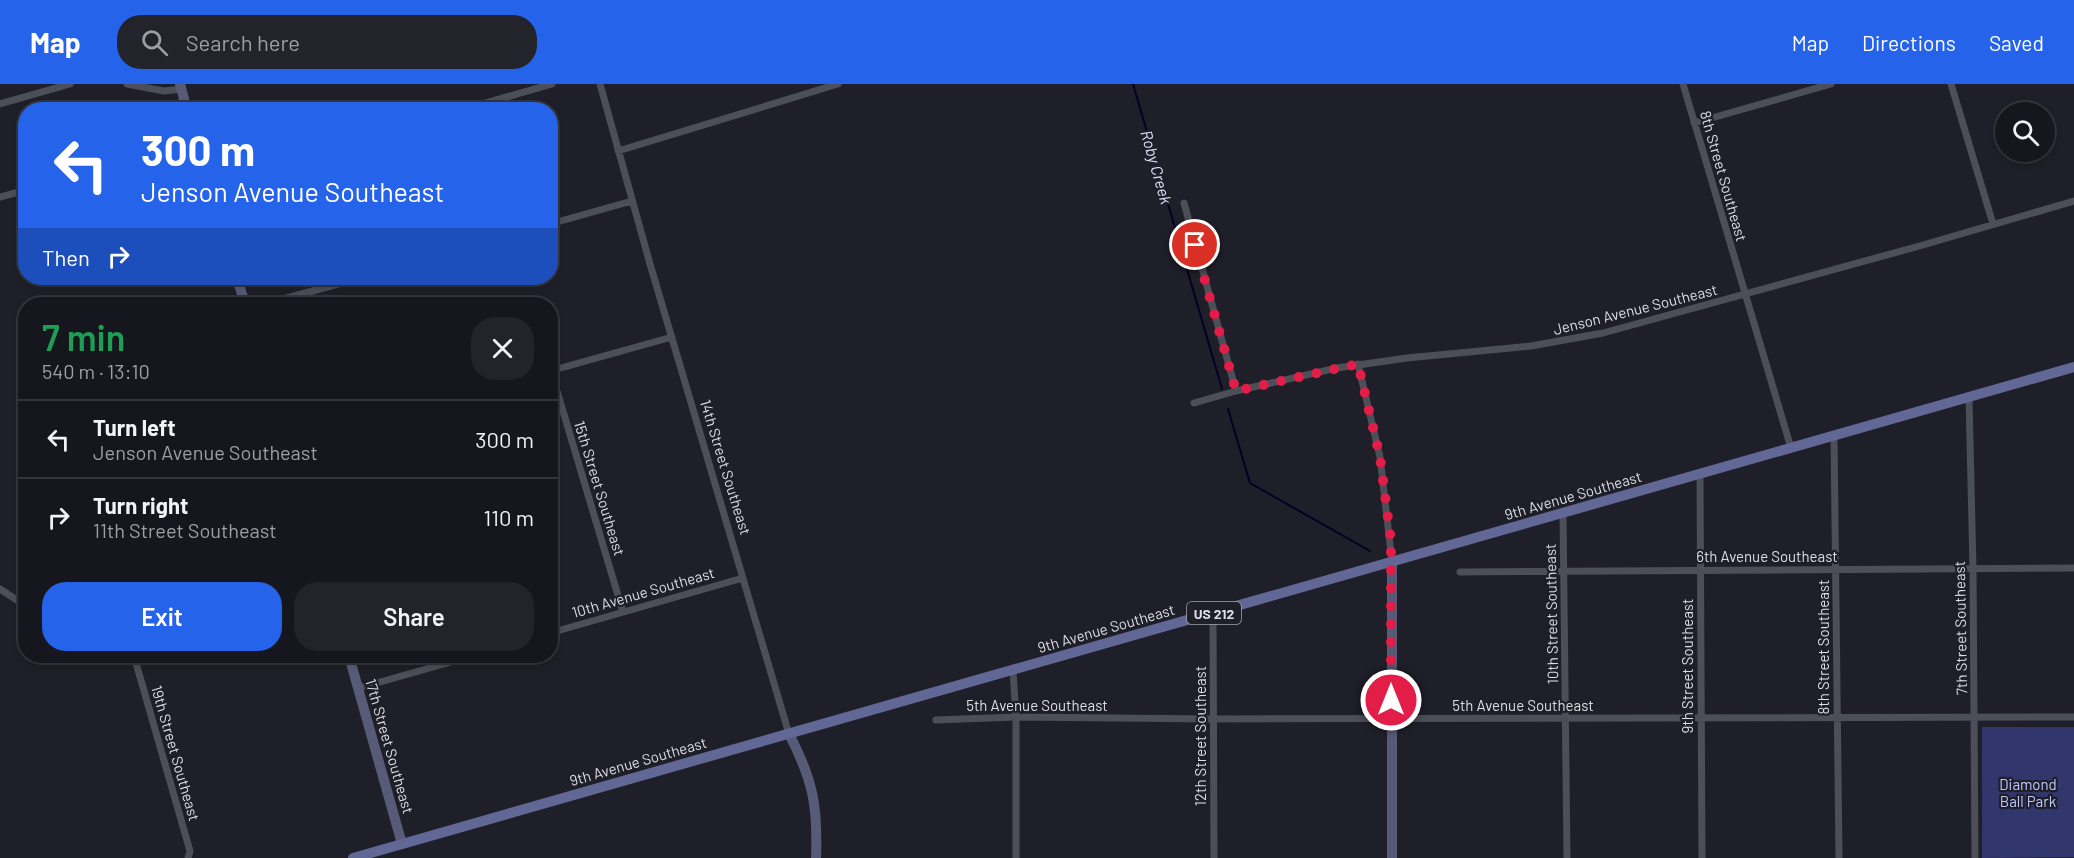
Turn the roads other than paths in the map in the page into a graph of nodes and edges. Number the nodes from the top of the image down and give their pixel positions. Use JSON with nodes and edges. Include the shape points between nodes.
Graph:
{"nodes":[{"id":1,"x":70,"y":84,"type":"edge"},
{"id":2,"x":127,"y":84,"type":"edge"},
{"id":3,"x":552,"y":84,"type":"edge"},
{"id":4,"x":600,"y":84,"type":"edge"},
{"id":5,"x":838,"y":84,"type":"edge"},
{"id":6,"x":1683,"y":84,"type":"edge"},
{"id":7,"x":1831,"y":84,"type":"edge"},
{"id":8,"x":1951,"y":84,"type":"edge"},
{"id":9,"x":181,"y":87,"type":"edge"},
{"id":10,"x":185,"y":102,"type":"edge"},
{"id":11,"x":489,"y":102,"type":"edge"},
{"id":12,"x":0,"y":104,"type":"edge"},
{"id":13,"x":1694,"y":123,"type":"junction"},
{"id":14,"x":618,"y":151,"type":"junction"},
{"id":15,"x":18,"y":192,"type":"edge"},
{"id":16,"x":0,"y":197,"type":"edge"},
{"id":17,"x":632,"y":201,"type":"junction"},
{"id":18,"x":2074,"y":201,"type":"edge"},
{"id":19,"x":1184,"y":203,"type":"dead end"},
{"id":20,"x":558,"y":222,"type":"edge"},
{"id":21,"x":1993,"y":224,"type":"junction"},
{"id":22,"x":335,"y":285,"type":"edge"},
{"id":23,"x":1745,"y":295,"type":"junction"},
{"id":24,"x":291,"y":297,"type":"edge"},
{"id":25,"x":672,"y":337,"type":"junction"},
{"id":26,"x":1358,"y":364,"type":"junction"},
{"id":27,"x":2074,"y":368,"type":"edge"},
{"id":28,"x":558,"y":369,"type":"edge"},
{"id":29,"x":1236,"y":391,"type":"junction"},
{"id":30,"x":558,"y":394,"type":"edge"},
{"id":31,"x":1969,"y":397,"type":"junction"},
{"id":32,"x":1194,"y":403,"type":"dead end"},
{"id":33,"x":1834,"y":436,"type":"junction"},
{"id":34,"x":1791,"y":448,"type":"junction"},
{"id":35,"x":1700,"y":474,"type":"junction"},
{"id":36,"x":1563,"y":513,"type":"junction"},
{"id":37,"x":1392,"y":562,"type":"junction"},
{"id":38,"x":2074,"y":568,"type":"edge"},
{"id":39,"x":1836,"y":569,"type":"junction"},
{"id":40,"x":1973,"y":569,"type":"junction"},
{"id":41,"x":1564,"y":570,"type":"junction"},
{"id":42,"x":1700,"y":570,"type":"junction"},
{"id":43,"x":1460,"y":572,"type":"dead end"},
{"id":44,"x":744,"y":578,"type":"junction"},
{"id":45,"x":0,"y":589,"type":"edge"},
{"id":46,"x":18,"y":601,"type":"edge"},
{"id":47,"x":623,"y":612,"type":"junction"},
{"id":48,"x":1213,"y":613,"type":"junction"},
{"id":49,"x":558,"y":631,"type":"edge"},
{"id":50,"x":136,"y":663,"type":"edge"},
{"id":51,"x":351,"y":663,"type":"edge"},
{"id":52,"x":446,"y":663,"type":"edge"},
{"id":53,"x":1013,"y":670,"type":"junction"},
{"id":54,"x":359,"y":688,"type":"junction"},
{"id":55,"x":1016,"y":717,"type":"junction"},
{"id":56,"x":1837,"y":717,"type":"junction"},
{"id":57,"x":1974,"y":717,"type":"junction"},
{"id":58,"x":2074,"y":717,"type":"edge"},
{"id":59,"x":1566,"y":718,"type":"junction"},
{"id":60,"x":1701,"y":718,"type":"junction"},
{"id":61,"x":1213,"y":719,"type":"junction"},
{"id":62,"x":1391,"y":719,"type":"junction"},
{"id":63,"x":936,"y":720,"type":"dead end"},
{"id":64,"x":789,"y":734,"type":"junction"},
{"id":65,"x":402,"y":844,"type":"junction"},
{"id":66,"x":188,"y":858,"type":"edge"},
{"id":67,"x":353,"y":858,"type":"edge"},
{"id":68,"x":816,"y":858,"type":"edge"},
{"id":69,"x":1016,"y":858,"type":"edge"},
{"id":70,"x":1215,"y":858,"type":"edge"},
{"id":71,"x":1392,"y":858,"type":"edge"},
{"id":72,"x":1567,"y":858,"type":"edge"},
{"id":73,"x":1702,"y":858,"type":"edge"},
{"id":74,"x":1839,"y":858,"type":"edge"},
{"id":75,"x":1975,"y":858,"type":"edge"}],
"edges":[{"from":1,"to":12,"type":"street"},
{"from":2,"to":9,"type":"street","via":[[164,91]]},
{"from":3,"to":11,"type":"street"},
{"from":4,"to":14,"type":"street","name":"14th Street Southeast"},
{"from":5,"to":14,"type":"street"},
{"from":6,"to":13,"type":"street","name":"8th Street Southeast"},
{"from":7,"to":13,"type":"street"},
{"from":8,"to":21,"type":"street"},
{"from":9,"to":10,"type":"street"},
{"from":13,"to":23,"type":"street","name":"8th Street Southeast"},
{"from":14,"to":17,"type":"street","name":"14th Street Southeast"},
{"from":15,"to":16,"type":"street"},
{"from":17,"to":20,"type":"street"},
{"from":17,"to":25,"type":"street","name":"14th Street Southeast"},
{"from":18,"to":21,"type":"street","name":"Jenson Avenue Southeast"},
{"from":19,"to":29,"type":"street"},
{"from":21,"to":23,"type":"street","name":"Jenson Avenue Southeast"},
{"from":22,"to":24,"type":"street"},
{"from":23,"to":26,"type":"street","name":"Jenson Avenue Southeast","via":[[1566,341]]},
{"from":23,"to":34,"type":"street","name":"8th Street Southeast"},
{"from":25,"to":28,"type":"street"},
{"from":25,"to":44,"type":"street","name":"14th Street Southeast"},
{"from":26,"to":29,"type":"street","name":"Jenson Avenue Southeast"},
{"from":26,"to":37,"type":"street","via":[[1380,457]]},
{"from":27,"to":31,"type":"main road","name":"9th Avenue Southeast","number":"US 212"},
{"from":29,"to":32,"type":"street","name":"Jenson Avenue Southeast"},
{"from":30,"to":47,"type":"street","name":"15th Street Southeast"},
{"from":31,"to":33,"type":"main road","name":"9th Avenue Southeast","number":"US 212"},
{"from":31,"to":40,"type":"street","name":"7th Street Southeast"},
{"from":33,"to":34,"type":"main road","name":"9th Avenue Southeast","number":"US 212"},
{"from":33,"to":39,"type":"street","name":"8th Street Southeast"},
{"from":34,"to":35,"type":"main road","name":"9th Avenue Southeast","number":"US 212"},
{"from":35,"to":36,"type":"main road","name":"9th Avenue Southeast","number":"US 212"},
{"from":35,"to":42,"type":"street","name":"9th Street Southeast"},
{"from":36,"to":37,"type":"main road","name":"9th Avenue Southeast","number":"US 212"},
{"from":36,"to":41,"type":"street","name":"10th Street Southeast"},
{"from":37,"to":48,"type":"main road","name":"9th Avenue Southeast","number":"US 212"},
{"from":37,"to":62,"type":"street"},
{"from":38,"to":40,"type":"street","name":"6th Avenue Southeast"},
{"from":39,"to":40,"type":"street","name":"6th Avenue Southeast"},
{"from":39,"to":42,"type":"street","name":"6th Avenue Southeast"},
{"from":39,"to":56,"type":"street","name":"8th Street Southeast"},
{"from":40,"to":57,"type":"street","name":"7th Street Southeast"},
{"from":41,"to":42,"type":"street","name":"6th Avenue Southeast"},
{"from":41,"to":43,"type":"street","name":"6th Avenue Southeast"},
{"from":41,"to":59,"type":"street","name":"10th Street Southeast"},
{"from":42,"to":60,"type":"street","name":"9th Street Southeast"},
{"from":44,"to":47,"type":"street","name":"10th Avenue Southeast"},
{"from":44,"to":64,"type":"street","name":"14th Street Southeast"},
{"from":45,"to":46,"type":"street"},
{"from":47,"to":49,"type":"street","name":"10th Avenue Southeast"},
{"from":48,"to":53,"type":"main road","name":"9th Avenue Southeast","number":"US 212"},
{"from":48,"to":61,"type":"street","name":"12th Street Southeast"},
{"from":50,"to":66,"type":"street","name":"19th Street Southeast","via":[[190,851]]},
{"from":51,"to":54,"type":"street","name":"17th Street Southeast"},
{"from":52,"to":54,"type":"street"},
{"from":53,"to":55,"type":"street"},
{"from":53,"to":64,"type":"main road","name":"9th Avenue Southeast","number":"US 212"},
{"from":54,"to":65,"type":"street","name":"17th Street Southeast"},
{"from":55,"to":61,"type":"street","name":"5th Avenue Southeast"},
{"from":55,"to":63,"type":"street","name":"5th Avenue Southeast"},
{"from":55,"to":69,"type":"street"},
{"from":56,"to":57,"type":"street","name":"5th Avenue Southeast"},
{"from":56,"to":60,"type":"street","name":"5th Avenue Southeast"},
{"from":56,"to":74,"type":"street","name":"8th Street Southeast"},
{"from":57,"to":58,"type":"street","name":"5th Avenue Southeast"},
{"from":57,"to":75,"type":"street","name":"7th Street Southeast"},
{"from":59,"to":60,"type":"street","name":"5th Avenue Southeast"},
{"from":59,"to":62,"type":"street","name":"5th Avenue Southeast"},
{"from":59,"to":72,"type":"street","name":"10th Street Southeast"},
{"from":60,"to":73,"type":"street","name":"9th Street Southeast"},
{"from":61,"to":62,"type":"street","name":"5th Avenue Southeast"},
{"from":61,"to":70,"type":"street","name":"12th Street Southeast"},
{"from":62,"to":71,"type":"street"},
{"from":64,"to":65,"type":"main road","name":"9th Avenue Southeast","number":"US 212"},
{"from":64,"to":68,"type":"street","name":"14th Street Southeast","via":[[813,792]]},
{"from":65,"to":67,"type":"main road","name":"9th Avenue Southeast","number":"US 212"}]}
